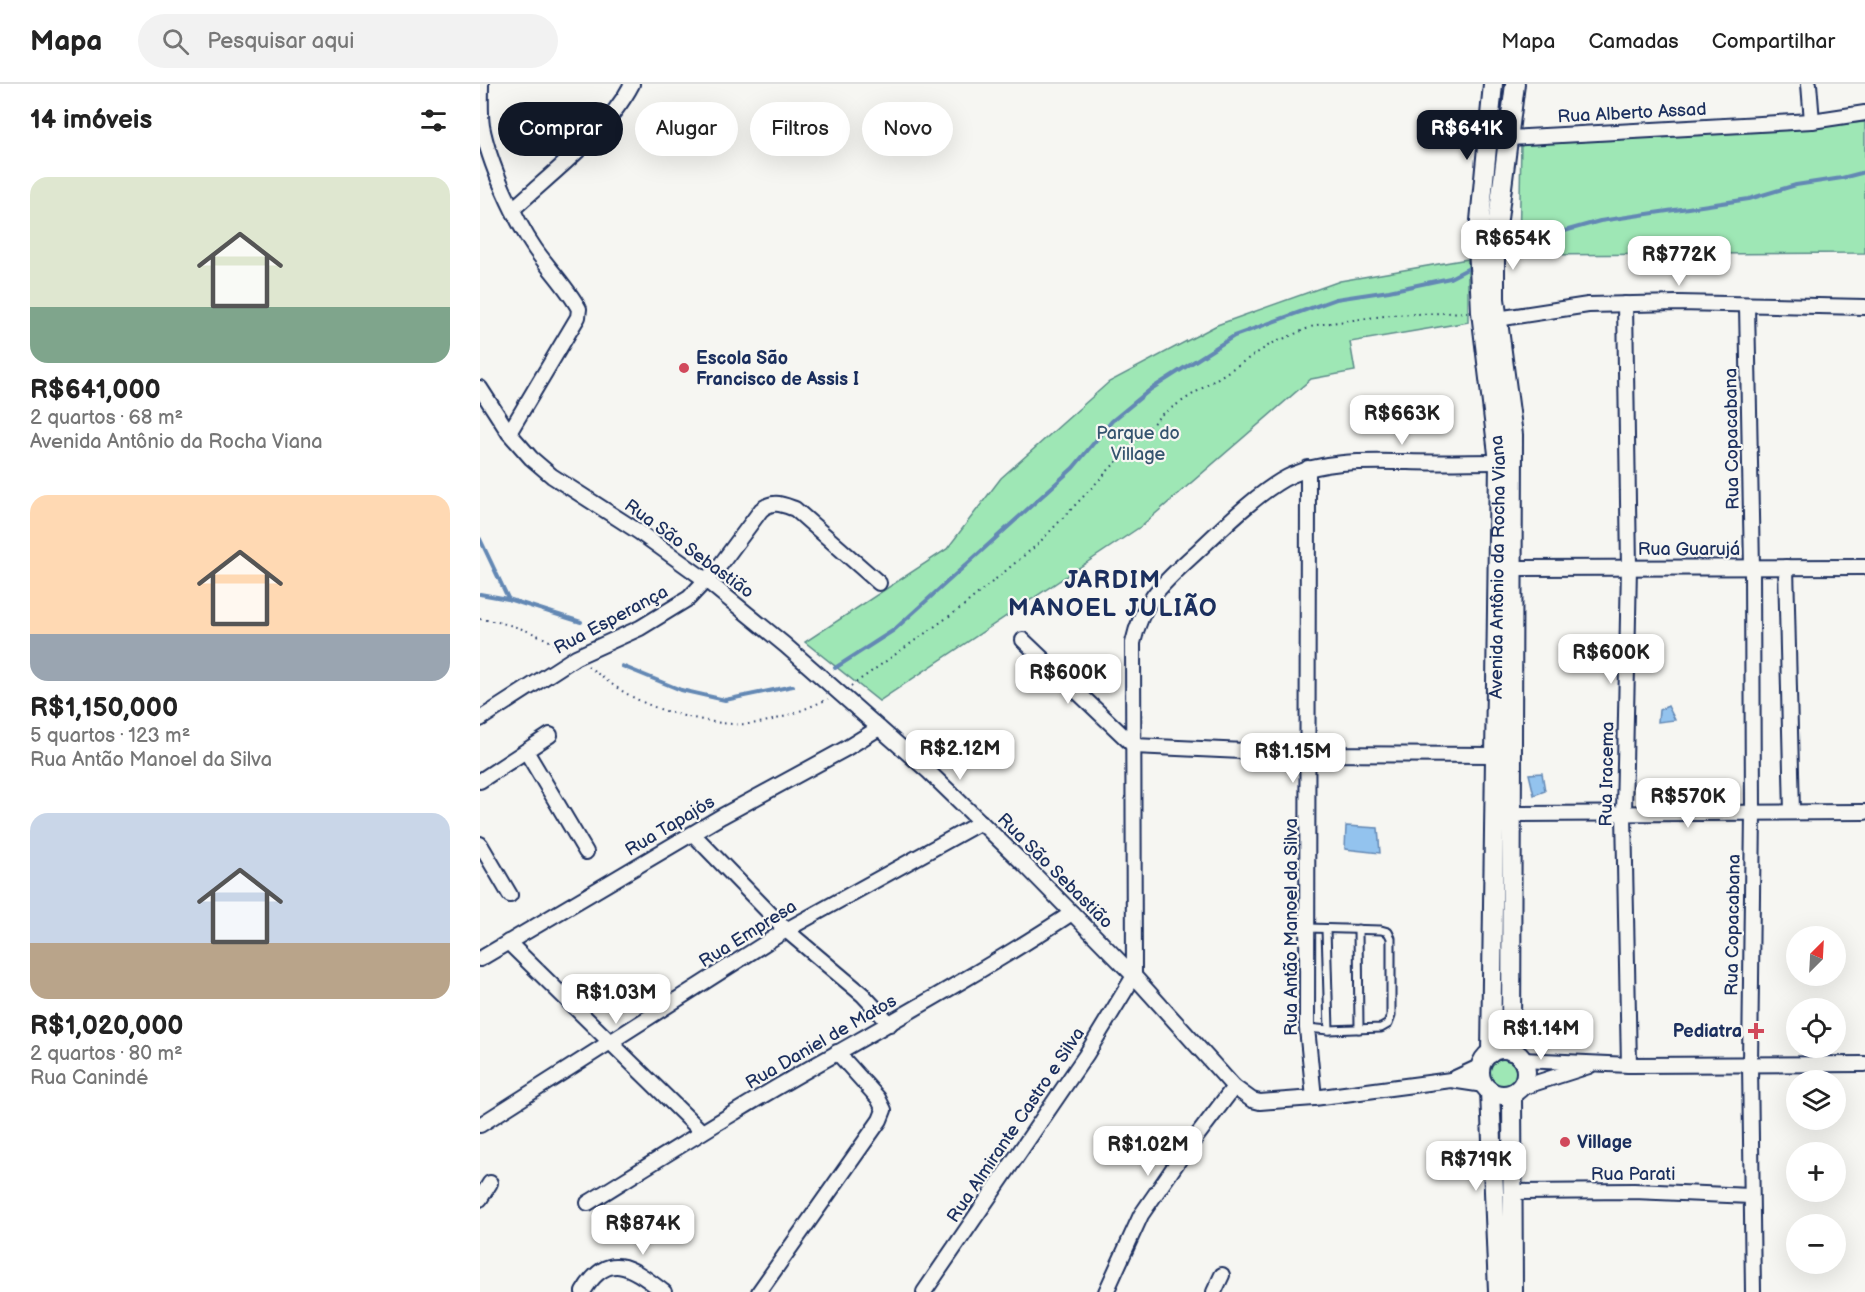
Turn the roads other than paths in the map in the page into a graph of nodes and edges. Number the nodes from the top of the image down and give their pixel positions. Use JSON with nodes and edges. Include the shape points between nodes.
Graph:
{"nodes":[{"id":1,"x":481,"y":84,"type":"edge"},
{"id":2,"x":632,"y":84,"type":"edge"},
{"id":3,"x":1493,"y":84,"type":"edge"},
{"id":4,"x":1515,"y":84,"type":"edge"},
{"id":5,"x":1809,"y":84,"type":"edge"},
{"id":6,"x":1865,"y":113,"type":"edge"},
{"id":7,"x":1812,"y":121,"type":"junction"},
{"id":8,"x":1509,"y":138,"type":"junction"},
{"id":9,"x":513,"y":208,"type":"junction"},
{"id":10,"x":1486,"y":243,"type":"junction"},
{"id":11,"x":1625,"y":304,"type":"junction"},
{"id":12,"x":1748,"y":306,"type":"junction"},
{"id":13,"x":1488,"y":307,"type":"junction"},
{"id":14,"x":1865,"y":307,"type":"edge"},
{"id":15,"x":480,"y":388,"type":"edge"},
{"id":16,"x":509,"y":433,"type":"junction"},
{"id":17,"x":1499,"y":462,"type":"junction"},
{"id":18,"x":1308,"y":468,"type":"junction"},
{"id":19,"x":1629,"y":567,"type":"junction"},
{"id":20,"x":1752,"y":567,"type":"junction"},
{"id":21,"x":1786,"y":567,"type":"junction"},
{"id":22,"x":1865,"y":567,"type":"edge"},
{"id":23,"x":1513,"y":568,"type":"junction"},
{"id":24,"x":707,"y":581,"type":"junction"},
{"id":25,"x":879,"y":583,"type":"dead end"},
{"id":26,"x":1023,"y":640,"type":"dead end"},
{"id":27,"x":480,"y":719,"type":"edge"},
{"id":28,"x":879,"y":728,"type":"junction"},
{"id":29,"x":550,"y":735,"type":"dead end"},
{"id":30,"x":1134,"y":746,"type":"junction"},
{"id":31,"x":526,"y":752,"type":"junction"},
{"id":32,"x":1309,"y":754,"type":"junction"},
{"id":33,"x":1495,"y":755,"type":"junction"},
{"id":34,"x":480,"y":781,"type":"edge"},
{"id":35,"x":1753,"y":812,"type":"junction"},
{"id":36,"x":1792,"y":812,"type":"junction"},
{"id":37,"x":1865,"y":812,"type":"edge"},
{"id":38,"x":1510,"y":814,"type":"junction"},
{"id":39,"x":1624,"y":814,"type":"junction"},
{"id":40,"x":981,"y":822,"type":"junction"},
{"id":41,"x":693,"y":834,"type":"junction"},
{"id":42,"x":480,"y":844,"type":"edge"},
{"id":43,"x":586,"y":852,"type":"dead end"},
{"id":44,"x":510,"y":895,"type":"dead end"},
{"id":45,"x":1072,"y":913,"type":"junction"},
{"id":46,"x":1308,"y":928,"type":"junction"},
{"id":47,"x":1326,"y":929,"type":"junction"},
{"id":48,"x":1358,"y":929,"type":"junction"},
{"id":49,"x":786,"y":930,"type":"junction"},
{"id":50,"x":508,"y":942,"type":"junction"},
{"id":51,"x":480,"y":959,"type":"edge"},
{"id":52,"x":1134,"y":976,"type":"junction"},
{"id":53,"x":890,"y":1024,"type":"junction"},
{"id":54,"x":1307,"y":1028,"type":"junction"},
{"id":55,"x":1359,"y":1029,"type":"junction"},
{"id":56,"x":1329,"y":1030,"type":"junction"},
{"id":57,"x":611,"y":1042,"type":"junction"},
{"id":58,"x":837,"y":1052,"type":"junction"},
{"id":59,"x":1517,"y":1055,"type":"junction"},
{"id":60,"x":1486,"y":1060,"type":"junction"},
{"id":61,"x":1600,"y":1063,"type":"junction"},
{"id":62,"x":1750,"y":1064,"type":"junction"},
{"id":63,"x":1865,"y":1064,"type":"edge"},
{"id":64,"x":1629,"y":1065,"type":"junction"},
{"id":65,"x":1451,"y":1080,"type":"junction"},
{"id":66,"x":1234,"y":1087,"type":"junction"},
{"id":67,"x":1487,"y":1088,"type":"junction"},
{"id":68,"x":1516,"y":1091,"type":"junction"},
{"id":69,"x":1314,"y":1098,"type":"junction"},
{"id":70,"x":480,"y":1125,"type":"edge"},
{"id":71,"x":702,"y":1132,"type":"junction"},
{"id":72,"x":490,"y":1183,"type":"dead end"},
{"id":73,"x":1513,"y":1192,"type":"junction"},
{"id":74,"x":1751,"y":1196,"type":"junction"},
{"id":75,"x":480,"y":1200,"type":"edge"},
{"id":76,"x":588,"y":1203,"type":"dead end"},
{"id":77,"x":1222,"y":1275,"type":"dead end"},
{"id":78,"x":583,"y":1292,"type":"edge"},
{"id":79,"x":664,"y":1292,"type":"edge"},
{"id":80,"x":759,"y":1292,"type":"edge"},
{"id":81,"x":924,"y":1292,"type":"edge"},
{"id":82,"x":1106,"y":1292,"type":"edge"},
{"id":83,"x":1214,"y":1292,"type":"edge"},
{"id":84,"x":1498,"y":1292,"type":"edge"},
{"id":85,"x":1514,"y":1292,"type":"edge"},
{"id":86,"x":1753,"y":1292,"type":"edge"}],
"edges":[{"from":1,"to":9,"type":"street","via":[[484,135]]},
{"from":2,"to":9,"type":"street","via":[[588,139]]},
{"from":3,"to":10,"type":"main road","name":"Avenida Antônio da Rocha Viana"},
{"from":4,"to":8,"type":"main road","name":"Avenida Antônio da Rocha Viana"},
{"from":5,"to":7,"type":"street"},
{"from":6,"to":7,"type":"street","name":"Rua Alberto Assad"},
{"from":7,"to":8,"type":"street","name":"Rua Alberto Assad"},
{"from":8,"to":10,"type":"main road","name":"Avenida Antônio da Rocha Viana"},
{"from":9,"to":16,"type":"street","via":[[533,246],[579,313]]},
{"from":10,"to":13,"type":"main road","name":"Avenida Antônio da Rocha Viana"},
{"from":11,"to":12,"type":"street"},
{"from":11,"to":13,"type":"street"},
{"from":11,"to":19,"type":"street","name":"Rua Iracema"},
{"from":12,"to":14,"type":"street"},
{"from":12,"to":20,"type":"street","name":"Rua Copacabana"},
{"from":13,"to":17,"type":"main road","name":"Avenida Antônio da Rocha Viana"},
{"from":13,"to":23,"type":"main road","name":"Avenida Antônio da Rocha Viana","via":[[1512,435]]},
{"from":15,"to":16,"type":"street","name":"Rua São Sebastião"},
{"from":16,"to":24,"type":"street","name":"Rua São Sebastião","via":[[552,476]]},
{"from":17,"to":18,"type":"street","via":[[1369,462]]},
{"from":17,"to":33,"type":"main road","name":"Avenida Antônio da Rocha Viana"},
{"from":18,"to":30,"type":"street","via":[[1282,480],[1256,500],[1149,600],[1133,643]]},
{"from":18,"to":32,"type":"street","name":"Rua Antão Manoel da Silva"},
{"from":19,"to":20,"type":"street","name":"Rua Guarujá"},
{"from":19,"to":23,"type":"street","name":"Rua Guarujá"},
{"from":19,"to":39,"type":"street","name":"Rua Iracema"},
{"from":20,"to":21,"type":"street","name":"Rua Guarujá"},
{"from":20,"to":35,"type":"street","name":"Rua Copacabana"},
{"from":21,"to":22,"type":"street","name":"Rua Guarujá"},
{"from":21,"to":36,"type":"street"},
{"from":23,"to":38,"type":"main road","name":"Avenida Antônio da Rocha Viana"},
{"from":24,"to":25,"type":"street","name":"Rua Esperança","via":[[761,510],[778,503],[804,516]]},
{"from":24,"to":27,"type":"street","name":"Rua Esperança","via":[[689,598],[649,623],[576,657]]},
{"from":24,"to":28,"type":"street","name":"Rua São Sebastião"},
{"from":26,"to":30,"type":"street"},
{"from":28,"to":40,"type":"street","name":"Rua São Sebastião"},
{"from":28,"to":41,"type":"street","name":"Rua Tapajós"},
{"from":29,"to":31,"type":"street"},
{"from":30,"to":32,"type":"street"},
{"from":30,"to":52,"type":"street"},
{"from":31,"to":34,"type":"street"},
{"from":31,"to":43,"type":"street"},
{"from":32,"to":33,"type":"street"},
{"from":32,"to":46,"type":"street","name":"Rua Antão Manoel da Silva"},
{"from":33,"to":60,"type":"main road","name":"Avenida Antônio da Rocha Viana"},
{"from":35,"to":36,"type":"street"},
{"from":35,"to":39,"type":"street"},
{"from":35,"to":62,"type":"street","name":"Rua Copacabana"},
{"from":36,"to":37,"type":"street"},
{"from":38,"to":39,"type":"street"},
{"from":38,"to":59,"type":"main road","name":"Avenida Antônio da Rocha Viana"},
{"from":39,"to":64,"type":"street","name":"Rua Iracema"},
{"from":40,"to":45,"type":"street","name":"Rua São Sebastião"},
{"from":40,"to":49,"type":"street","name":"Rua Empresa"},
{"from":41,"to":49,"type":"street"},
{"from":41,"to":50,"type":"street","name":"Rua Tapajós"},
{"from":42,"to":44,"type":"street"},
{"from":45,"to":52,"type":"street","name":"Rua São Sebastião"},
{"from":45,"to":53,"type":"street","name":"Rua Daniel de Matos"},
{"from":46,"to":47,"type":"lane"},
{"from":46,"to":54,"type":"street","name":"Rua Antão Manoel da Silva"},
{"from":47,"to":48,"type":"lane"},
{"from":47,"to":56,"type":"lane"},
{"from":48,"to":55,"type":"lane"},
{"from":48,"to":55,"type":"lane","via":[[1386,931],[1391,938],[1390,1022],[1381,1028]]},
{"from":49,"to":53,"type":"street","via":[[863,995]]},
{"from":49,"to":57,"type":"street","name":"Rua Empresa"},
{"from":50,"to":51,"type":"street","name":"Rua Tapajós"},
{"from":50,"to":57,"type":"street"},
{"from":52,"to":66,"type":"street","name":"Rua São Sebastião"},
{"from":52,"to":81,"type":"street","name":"Rua Almirante Castro e Silva","via":[[1086,1055]]},
{"from":53,"to":58,"type":"street","name":"Rua Daniel de Matos"},
{"from":54,"to":56,"type":"lane"},
{"from":54,"to":69,"type":"street","name":"Rua Antão Manoel da Silva"},
{"from":55,"to":56,"type":"lane"},
{"from":57,"to":70,"type":"street","name":"Rua Empresa"},
{"from":57,"to":71,"type":"street"},
{"from":58,"to":71,"type":"street","name":"Rua Daniel de Matos"},
{"from":58,"to":80,"type":"street","via":[[884,1110]]},
{"from":59,"to":60,"type":"main road","via":[[1500,1049]]},
{"from":59,"to":61,"type":"street"},
{"from":59,"to":68,"type":"main road","via":[[1526,1074]]},
{"from":60,"to":65,"type":"street","name":"Rua São Sebastião"},
{"from":60,"to":67,"type":"main road","via":[[1480,1079]]},
{"from":61,"to":64,"type":"street"},
{"from":61,"to":68,"type":"street"},
{"from":62,"to":63,"type":"street"},
{"from":62,"to":64,"type":"street"},
{"from":62,"to":74,"type":"street","name":"Rua Copacabana"},
{"from":65,"to":67,"type":"street","name":"Rua São Sebastião"},
{"from":65,"to":69,"type":"street","name":"Rua São Sebastião"},
{"from":66,"to":69,"type":"street","name":"Rua São Sebastião","via":[[1260,1102]]},
{"from":66,"to":82,"type":"street","via":[[1141,1215]]},
{"from":67,"to":68,"type":"main road","via":[[1501,1095]]},
{"from":67,"to":84,"type":"main road"},
{"from":68,"to":73,"type":"main road"},
{"from":71,"to":76,"type":"street","name":"Rua Daniel de Matos"},
{"from":72,"to":75,"type":"street"},
{"from":73,"to":74,"type":"street","name":"Rua Parati","via":[[1634,1191]]},
{"from":73,"to":85,"type":"main road"},
{"from":74,"to":86,"type":"street","name":"Rua Copacabana"},
{"from":77,"to":83,"type":"street"},
{"from":78,"to":79,"type":"street","via":[[592,1277],[605,1267],[620,1266],[634,1270]]}]}
